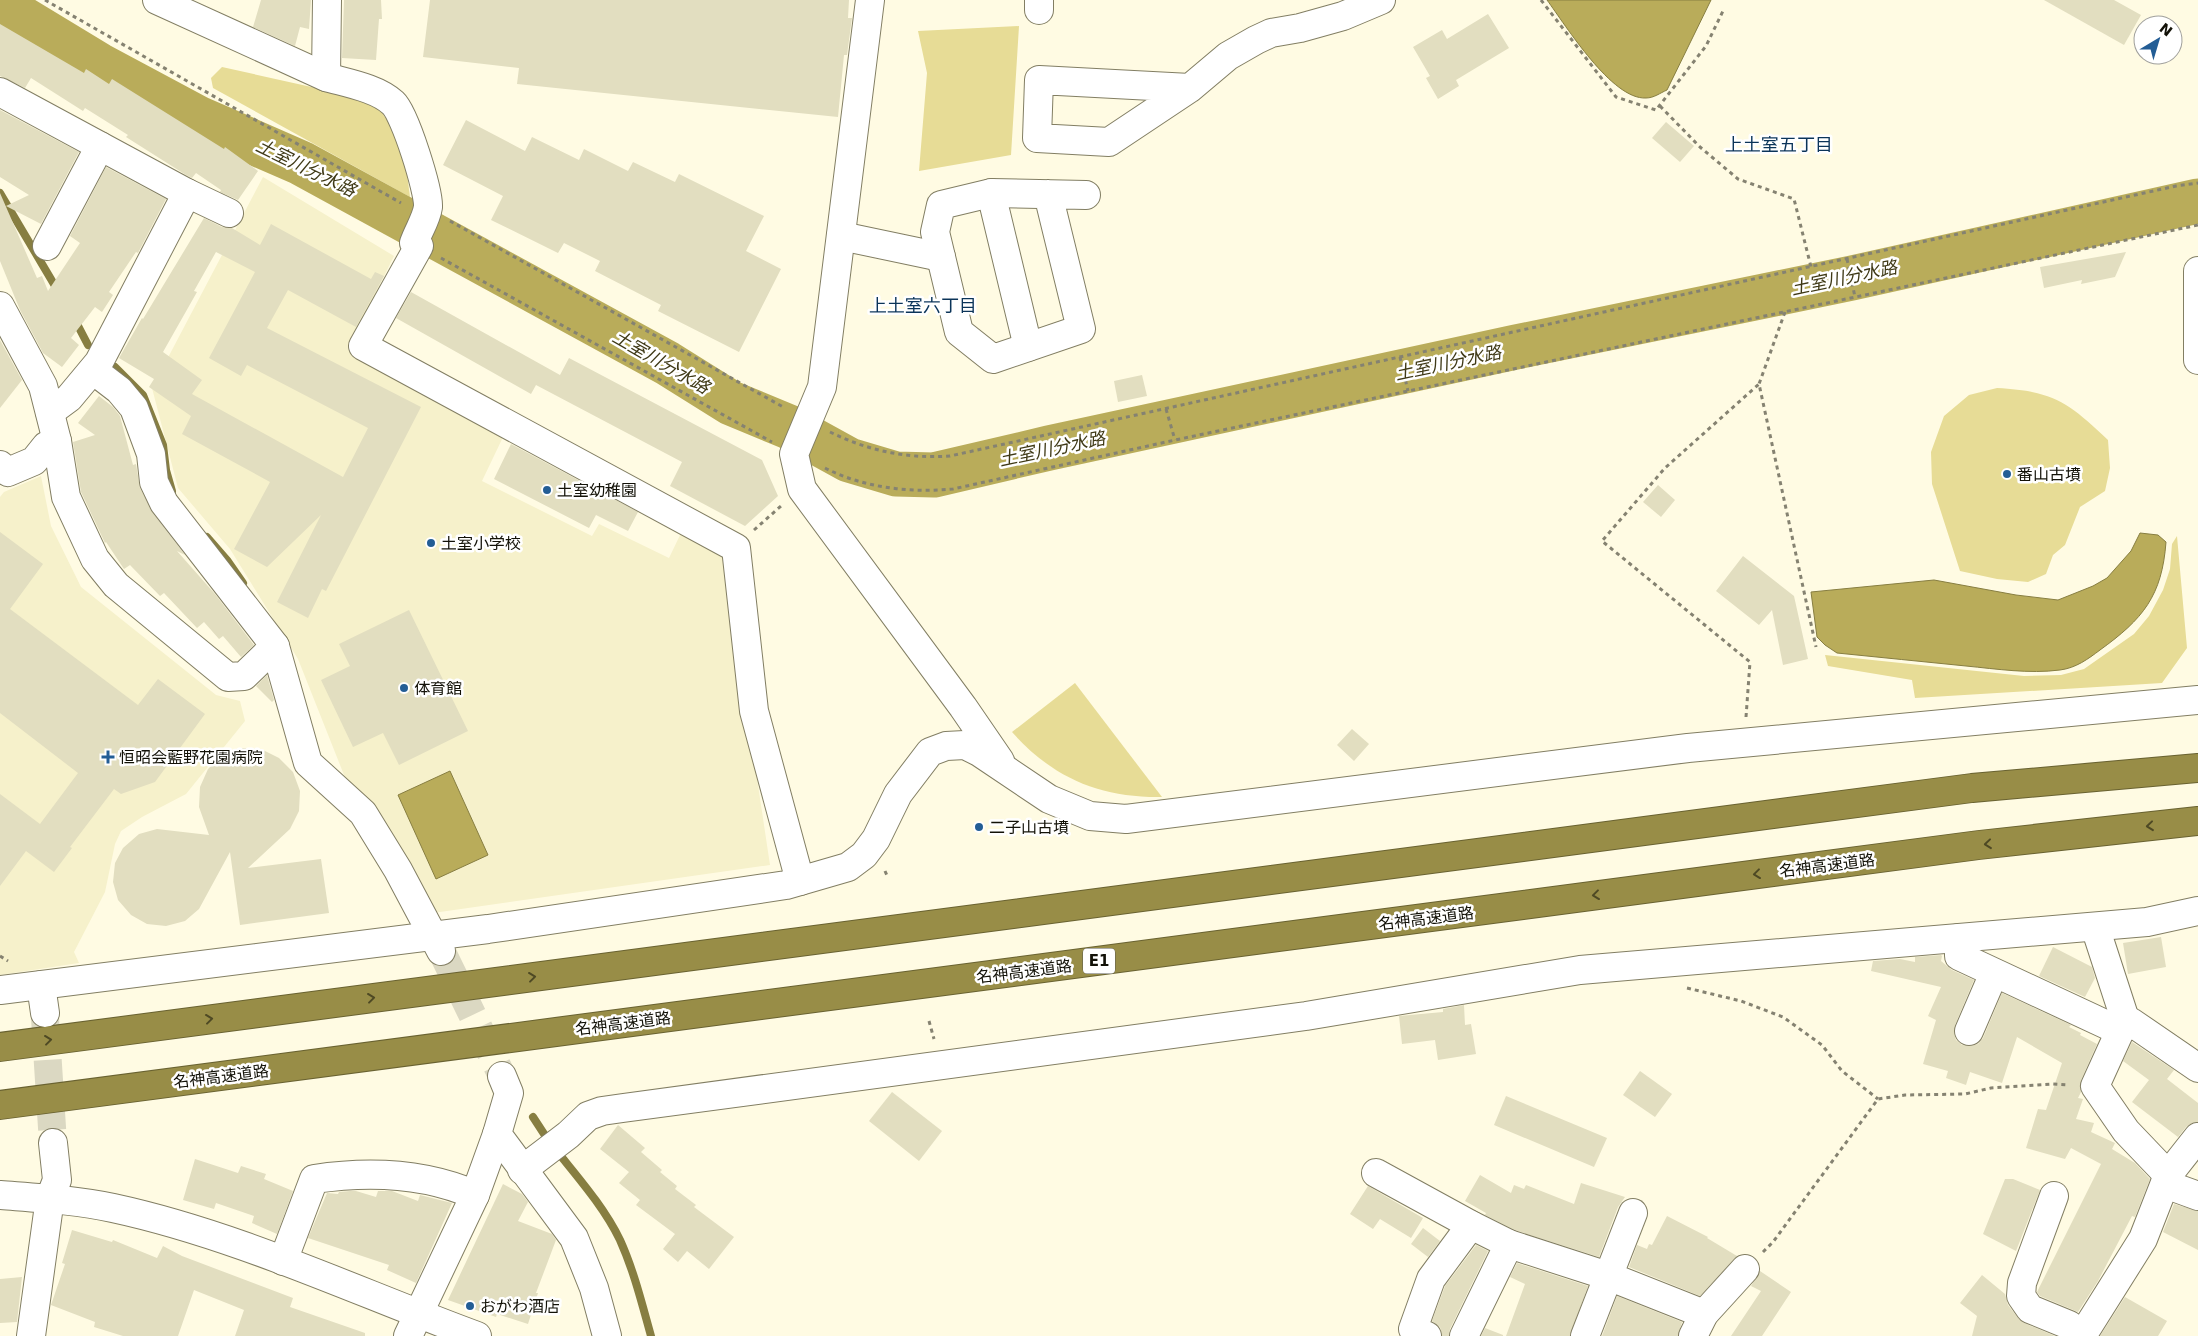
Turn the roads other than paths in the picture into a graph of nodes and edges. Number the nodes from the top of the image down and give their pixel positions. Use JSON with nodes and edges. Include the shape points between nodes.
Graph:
{"nodes":[{"id":1,"x":157,"y":0,"type":"edge"},
{"id":2,"x":326,"y":0,"type":"edge"},
{"id":3,"x":870,"y":0,"type":"edge"},
{"id":4,"x":1381,"y":0,"type":"edge"},
{"id":5,"x":326,"y":76,"type":"junction"},
{"id":6,"x":1190,"y":88,"type":"junction"},
{"id":7,"x":0,"y":92,"type":"edge"},
{"id":8,"x":100,"y":146,"type":"junction"},
{"id":9,"x":187,"y":193,"type":"junction"},
{"id":10,"x":991,"y":193,"type":"junction"},
{"id":11,"x":1048,"y":194,"type":"junction"},
{"id":12,"x":1086,"y":195,"type":"dead end"},
{"id":13,"x":229,"y":214,"type":"dead end"},
{"id":14,"x":841,"y":236,"type":"junction"},
{"id":15,"x":47,"y":246,"type":"dead end"},
{"id":16,"x":941,"y":257,"type":"junction"},
{"id":17,"x":2198,"y":271,"type":"edge"},
{"id":18,"x":0,"y":306,"type":"edge"},
{"id":19,"x":1028,"y":347,"type":"junction"},
{"id":20,"x":2198,"y":360,"type":"edge"},
{"id":21,"x":92,"y":370,"type":"junction"},
{"id":22,"x":50,"y":412,"type":"junction"},
{"id":23,"x":57,"y":441,"type":"junction"},
{"id":24,"x":0,"y":465,"type":"edge"},
{"id":25,"x":275,"y":646,"type":"junction"},
{"id":26,"x":2198,"y":700,"type":"edge"},
{"id":27,"x":2198,"y":768,"type":"edge"},
{"id":28,"x":1005,"y":769,"type":"junction"},
{"id":29,"x":2198,"y":821,"type":"edge"},
{"id":30,"x":800,"y":881,"type":"junction"},
{"id":31,"x":2198,"y":911,"type":"edge"},
{"id":32,"x":2098,"y":936,"type":"dead end"},
{"id":33,"x":1959,"y":938,"type":"junction"},
{"id":34,"x":438,"y":944,"type":"junction"},
{"id":35,"x":1994,"y":973,"type":"junction"},
{"id":36,"x":41,"y":985,"type":"junction"},
{"id":37,"x":0,"y":990,"type":"edge"},
{"id":38,"x":45,"y":1013,"type":"tunnel mouth"},
{"id":39,"x":1968,"y":1031,"type":"dead end"},
{"id":40,"x":2120,"y":1031,"type":"junction"},
{"id":41,"x":0,"y":1047,"type":"edge"},
{"id":42,"x":2198,"y":1068,"type":"edge"},
{"id":43,"x":502,"y":1076,"type":"tunnel mouth"},
{"id":44,"x":0,"y":1105,"type":"edge"},
{"id":45,"x":496,"y":1134,"type":"junction"},
{"id":46,"x":2198,"y":1137,"type":"edge"},
{"id":47,"x":53,"y":1144,"type":"tunnel mouth"},
{"id":48,"x":525,"y":1167,"type":"junction"},
{"id":49,"x":1376,"y":1174,"type":"dead end"},
{"id":50,"x":2166,"y":1179,"type":"junction"},
{"id":51,"x":475,"y":1195,"type":"junction"},
{"id":52,"x":0,"y":1196,"type":"edge"},
{"id":53,"x":2054,"y":1196,"type":"dead end"},
{"id":54,"x":2198,"y":1196,"type":"edge"},
{"id":55,"x":50,"y":1198,"type":"junction"},
{"id":56,"x":1633,"y":1213,"type":"dead end"},
{"id":57,"x":1471,"y":1225,"type":"junction"},
{"id":58,"x":1509,"y":1244,"type":"junction"},
{"id":59,"x":283,"y":1261,"type":"junction"},
{"id":60,"x":1745,"y":1269,"type":"road end"},
{"id":61,"x":1608,"y":1276,"type":"junction"},
{"id":62,"x":413,"y":1325,"type":"edge"},
{"id":63,"x":1698,"y":1325,"type":"edge"},
{"id":64,"x":31,"y":1336,"type":"edge"},
{"id":65,"x":477,"y":1336,"type":"edge"},
{"id":66,"x":607,"y":1336,"type":"edge"},
{"id":67,"x":1427,"y":1336,"type":"edge"},
{"id":68,"x":1464,"y":1336,"type":"edge"},
{"id":69,"x":1585,"y":1336,"type":"edge"},
{"id":70,"x":2082,"y":1336,"type":"edge"}],
"edges":[{"from":1,"to":5,"type":"street"},
{"from":2,"to":5,"type":"street"},
{"from":3,"to":14,"type":"street"},
{"from":4,"to":6,"type":"street","via":[[1315,25],[1263,36],[1228,56]]},
{"from":5,"to":30,"type":"street","via":[[379,94],[394,103],[410,137],[428,197],[422,227],[363,346],[736,548],[754,711]]},
{"from":6,"to":6,"type":"street","via":[[1109,142],[1037,138],[1039,80]]},
{"from":7,"to":8,"type":"street"},
{"from":8,"to":9,"type":"street"},
{"from":8,"to":15,"type":"street"},
{"from":9,"to":13,"type":"street"},
{"from":9,"to":21,"type":"street"},
{"from":10,"to":11,"type":"street"},
{"from":10,"to":16,"type":"street","via":[[941,205],[935,232]]},
{"from":10,"to":19,"type":"street"},
{"from":11,"to":12,"type":"street"},
{"from":11,"to":19,"type":"street","via":[[1081,329]]},
{"from":14,"to":16,"type":"street"},
{"from":14,"to":28,"type":"street","via":[[822,387],[794,454],[802,489],[964,707]]},
{"from":16,"to":19,"type":"street","via":[[960,332],[993,359]]},
{"from":17,"to":20,"type":"street"},
{"from":18,"to":22,"type":"street","via":[[44,386]]},
{"from":21,"to":22,"type":"street","via":[[69,398]]},
{"from":21,"to":25,"type":"street","via":[[119,390],[134,408],[151,454],[154,482],[164,503]]},
{"from":22,"to":23,"type":"street"},
{"from":23,"to":24,"type":"street","via":[[46,446],[34,461],[8,472]]},
{"from":23,"to":25,"type":"street","via":[[66,497],[95,559],[116,585],[228,677],[244,676]]},
{"from":25,"to":34,"type":"street","via":[[308,763],[364,813]]},
{"from":26,"to":28,"type":"street","via":[[1744,743],[1126,819],[1090,816],[1049,799]]},
{"from":41,"to":27,"type":"highway","one_way":true,"via":[[1962,789]]},
{"from":28,"to":30,"type":"street","via":[[965,745],[946,746],[930,752],[898,794],[876,839],[864,854],[848,867]]},
{"from":29,"to":44,"type":"highway","name":"名神高速道路","number":"E1","one_way":true,"via":[[1969,846]]},
{"from":30,"to":34,"type":"street"},
{"from":31,"to":33,"type":"street","via":[[2147,922]]},
{"from":32,"to":40,"type":"street","via":[[2124,1016]]},
{"from":33,"to":35,"type":"street","via":[[1959,956]]},
{"from":33,"to":48,"type":"street","via":[[1580,970],[1306,1016],[602,1111],[588,1116],[560,1142]]},
{"from":34,"to":36,"type":"street"},
{"from":35,"to":39,"type":"street"},
{"from":35,"to":40,"type":"street"},
{"from":36,"to":37,"type":"street"},
{"from":36,"to":38,"type":"street"},
{"from":40,"to":42,"type":"street","via":[[2131,1022]]},
{"from":40,"to":50,"type":"street","via":[[2095,1086],[2126,1131]]},
{"from":43,"to":45,"type":"street","via":[[509,1094]]},
{"from":45,"to":48,"type":"street"},
{"from":45,"to":51,"type":"street"},
{"from":46,"to":50,"type":"street"},
{"from":47,"to":55,"type":"street","via":[[57,1180]]},
{"from":48,"to":66,"type":"street","via":[[574,1238],[594,1288]]},
{"from":49,"to":57,"type":"street"},
{"from":50,"to":54,"type":"street"},
{"from":50,"to":70,"type":"street","via":[[2143,1239]]},
{"from":51,"to":59,"type":"street","via":[[455,1186],[380,1173],[314,1179]]},
{"from":51,"to":62,"type":"street"},
{"from":52,"to":55,"type":"street"},
{"from":53,"to":70,"type":"street","via":[[2022,1283],[2021,1296],[2030,1309],[2069,1325]]},
{"from":55,"to":59,"type":"street","via":[[113,1208],[199,1232]]},
{"from":55,"to":64,"type":"street"},
{"from":56,"to":61,"type":"street"},
{"from":57,"to":58,"type":"street"},
{"from":57,"to":67,"type":"street","via":[[1431,1279],[1413,1330]]},
{"from":58,"to":61,"type":"street"},
{"from":58,"to":68,"type":"street"},
{"from":59,"to":62,"type":"street"},
{"from":60,"to":63,"type":"street"},
{"from":61,"to":63,"type":"street"},
{"from":61,"to":69,"type":"street"},
{"from":62,"to":65,"type":"street"}]}
